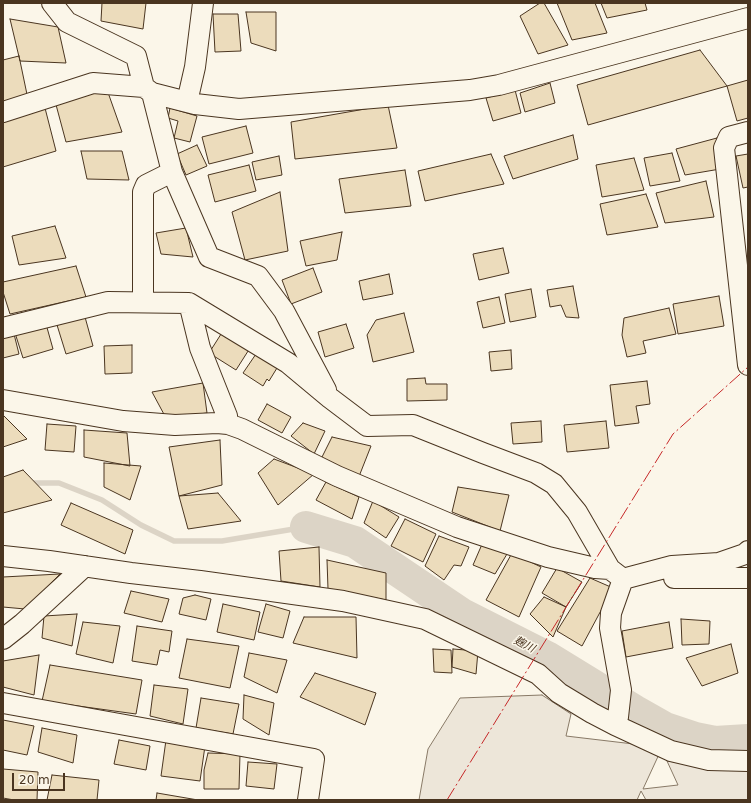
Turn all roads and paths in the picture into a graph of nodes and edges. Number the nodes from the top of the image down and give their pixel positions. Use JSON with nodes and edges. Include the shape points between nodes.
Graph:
{"nodes":[{"id":1,"x":52,"y":3,"type":"edge"},
{"id":2,"x":203,"y":3,"type":"edge"},
{"id":3,"x":748,"y":18,"type":"edge"},
{"id":4,"x":148,"y":90,"type":"junction"},
{"id":5,"x":187,"y":102,"type":"junction"},
{"id":6,"x":3,"y":112,"type":"edge"},
{"id":7,"x":748,"y":132,"type":"edge"},
{"id":8,"x":172,"y":172,"type":"junction"},
{"id":9,"x":143,"y":302,"type":"junction"},
{"id":10,"x":189,"y":303,"type":"junction"},
{"id":11,"x":3,"y":328,"type":"edge"},
{"id":12,"x":748,"y":365,"type":"edge"},
{"id":13,"x":330,"y":398,"type":"junction"},
{"id":14,"x":3,"y":400,"type":"edge"},
{"id":15,"x":228,"y":424,"type":"junction"},
{"id":16,"x":748,"y":551,"type":"edge"},
{"id":17,"x":3,"y":556,"type":"edge"},
{"id":18,"x":85,"y":566,"type":"junction"},
{"id":19,"x":652,"y":571,"type":"junction"},
{"id":20,"x":617,"y":574,"type":"junction"},
{"id":21,"x":748,"y":578,"type":"edge"},
{"id":22,"x":3,"y":639,"type":"edge"},
{"id":23,"x":3,"y":703,"type":"edge"},
{"id":24,"x":617,"y":721,"type":"junction"},
{"id":25,"x":748,"y":761,"type":"edge"},
{"id":26,"x":308,"y":800,"type":"edge"}],
"edges":[{"from":1,"to":4,"type":"street","via":[[67,22],[136,56]]},
{"from":2,"to":5,"type":"street","via":[[195,67]]},
{"from":3,"to":5,"type":"street","via":[[477,89],[239,109]]},
{"from":4,"to":5,"type":"street"},
{"from":4,"to":6,"type":"street","via":[[93,84]]},
{"from":4,"to":8,"type":"street"},
{"from":7,"to":12,"type":"street","via":[[730,137],[724,148]]},
{"from":8,"to":9,"type":"street","via":[[146,185],[143,192]]},
{"from":8,"to":13,"type":"street","via":[[209,257],[258,276],[284,311]]},
{"from":9,"to":10,"type":"street"},
{"from":9,"to":11,"type":"street","via":[[108,302]]},
{"from":10,"to":13,"type":"street","via":[[288,363]]},
{"from":10,"to":15,"type":"street","via":[[200,348]]},
{"from":13,"to":20,"type":"street","via":[[367,426],[413,425],[536,473],[554,484],[577,512]]},
{"from":14,"to":15,"type":"street","via":[[123,421],[175,426]]},
{"from":15,"to":20,"type":"street","via":[[337,476],[457,527],[548,557]]},
{"from":16,"to":19,"type":"street","via":[[719,563],[672,566]]},
{"from":17,"to":18,"type":"street"},
{"from":18,"to":22,"type":"street"},
{"from":18,"to":24,"type":"street","via":[[343,601],[425,619],[538,674],[559,693]]},
{"from":19,"to":20,"type":"street"},
{"from":19,"to":21,"type":"street","via":[[664,578]]},
{"from":20,"to":24,"type":"street","via":[[610,628],[621,690]]},
{"from":23,"to":26,"type":"street","via":[[314,759]]},
{"from":24,"to":25,"type":"street","via":[[671,751],[709,760]]}]}
